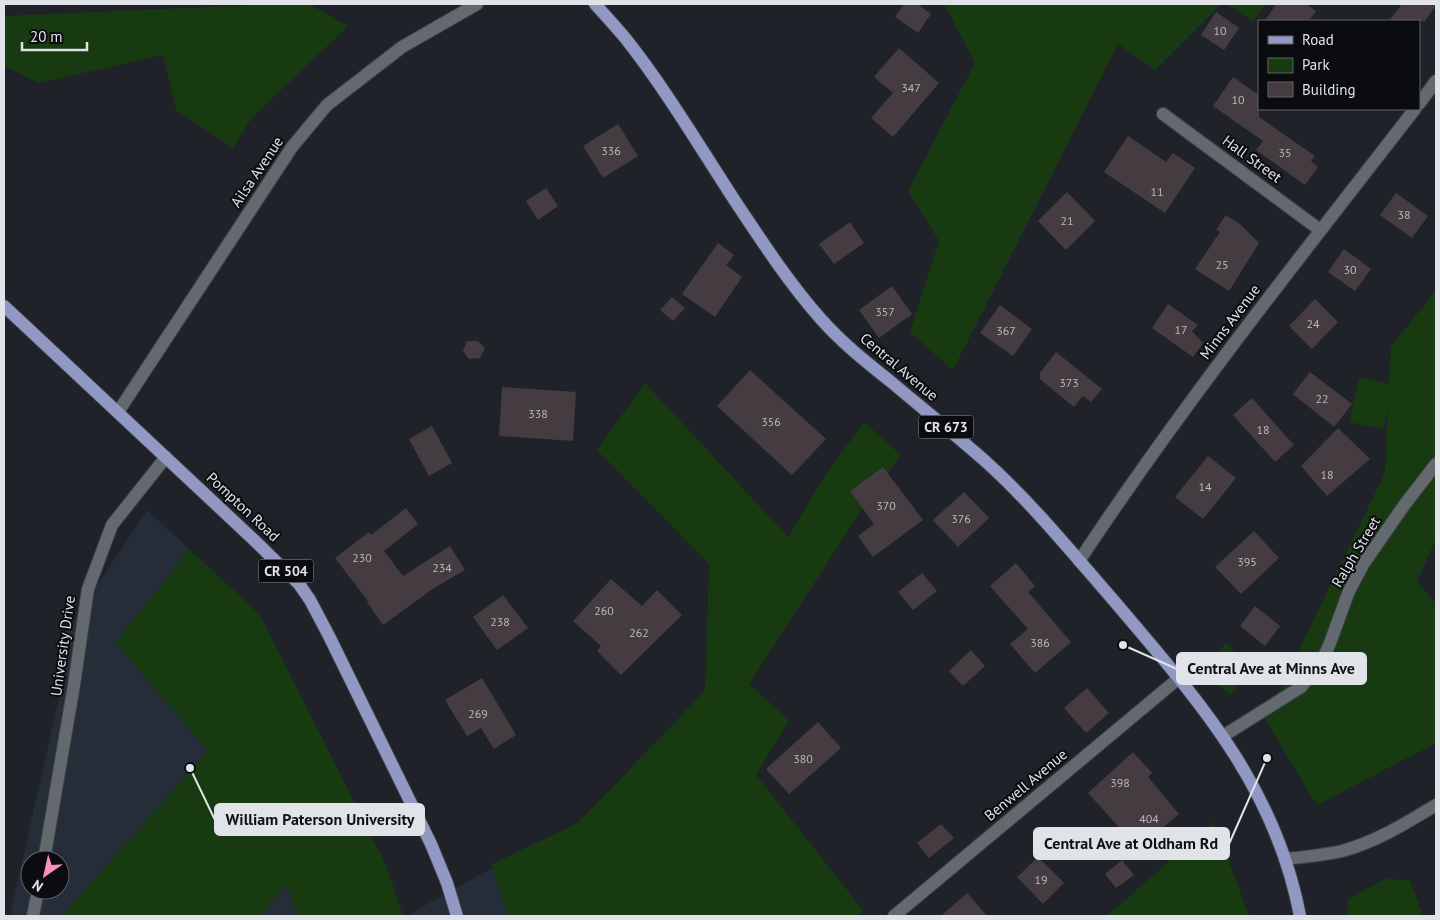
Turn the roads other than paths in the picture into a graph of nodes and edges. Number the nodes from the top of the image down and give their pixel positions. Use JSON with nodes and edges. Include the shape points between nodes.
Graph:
{"nodes":[{"id":1,"x":477,"y":4,"type":"edge"},
{"id":2,"x":595,"y":4,"type":"edge"},
{"id":3,"x":1436,"y":81,"type":"edge"},
{"id":4,"x":1420,"y":103,"type":"edge"},
{"id":5,"x":1414,"y":110,"type":"edge"},
{"id":6,"x":1163,"y":114,"type":"dead end"},
{"id":7,"x":1320,"y":230,"type":"junction"},
{"id":8,"x":4,"y":306,"type":"edge"},
{"id":9,"x":118,"y":412,"type":"junction"},
{"id":10,"x":166,"y":457,"type":"junction"},
{"id":11,"x":1436,"y":464,"type":"edge"},
{"id":12,"x":1079,"y":561,"type":"junction"},
{"id":13,"x":1179,"y":678,"type":"junction"},
{"id":14,"x":1223,"y":736,"type":"junction"},
{"id":15,"x":1436,"y":806,"type":"edge"},
{"id":16,"x":46,"y":850,"type":"edge"},
{"id":17,"x":1285,"y":860,"type":"junction"},
{"id":18,"x":36,"y":900,"type":"edge"},
{"id":19,"x":33,"y":916,"type":"edge"},
{"id":20,"x":457,"y":916,"type":"edge"},
{"id":21,"x":894,"y":916,"type":"edge"},
{"id":22,"x":1300,"y":916,"type":"edge"}],
"edges":[{"from":1,"to":9,"type":"street","name":"Ailsa Avenue","via":[[402,47],[327,105],[308,126]]},
{"from":2,"to":12,"type":"main road","name":"Central Avenue","number":"CR 673","via":[[642,61],[769,252],[820,318],[840,340],[987,463]]},
{"from":3,"to":4,"type":"street"},
{"from":5,"to":7,"type":"street","name":"Minns Avenue"},
{"from":6,"to":7,"type":"street","name":"Hall Street"},
{"from":7,"to":12,"type":"street","name":"Minns Avenue","via":[[1217,366]]},
{"from":8,"to":9,"type":"main road","name":"Pompton Road","number":"CR 504"},
{"from":9,"to":10,"type":"main road","name":"Pompton Road","number":"CR 504"},
{"from":10,"to":16,"type":"street","name":"University Drive","via":[[112,525],[88,589]]},
{"from":10,"to":20,"type":"main road","name":"Pompton Road","number":"CR 504","via":[[284,568],[310,600],[431,844]]},
{"from":11,"to":14,"type":"street","name":"Ralph Street","via":[[1364,564],[1349,590],[1321,663],[1301,687]]},
{"from":12,"to":13,"type":"main road","name":"Central Avenue","number":"CR 673"},
{"from":13,"to":14,"type":"main road","name":"Central Avenue","number":"CR 673"},
{"from":13,"to":21,"type":"street","name":"Benwell Avenue"},
{"from":14,"to":17,"type":"main road","name":"Central Avenue","number":"CR 673","via":[[1249,776]]},
{"from":15,"to":17,"type":"street","via":[[1363,844]]},
{"from":17,"to":22,"type":"main road","number":"CR 673"},
{"from":18,"to":19,"type":"street"}]}
